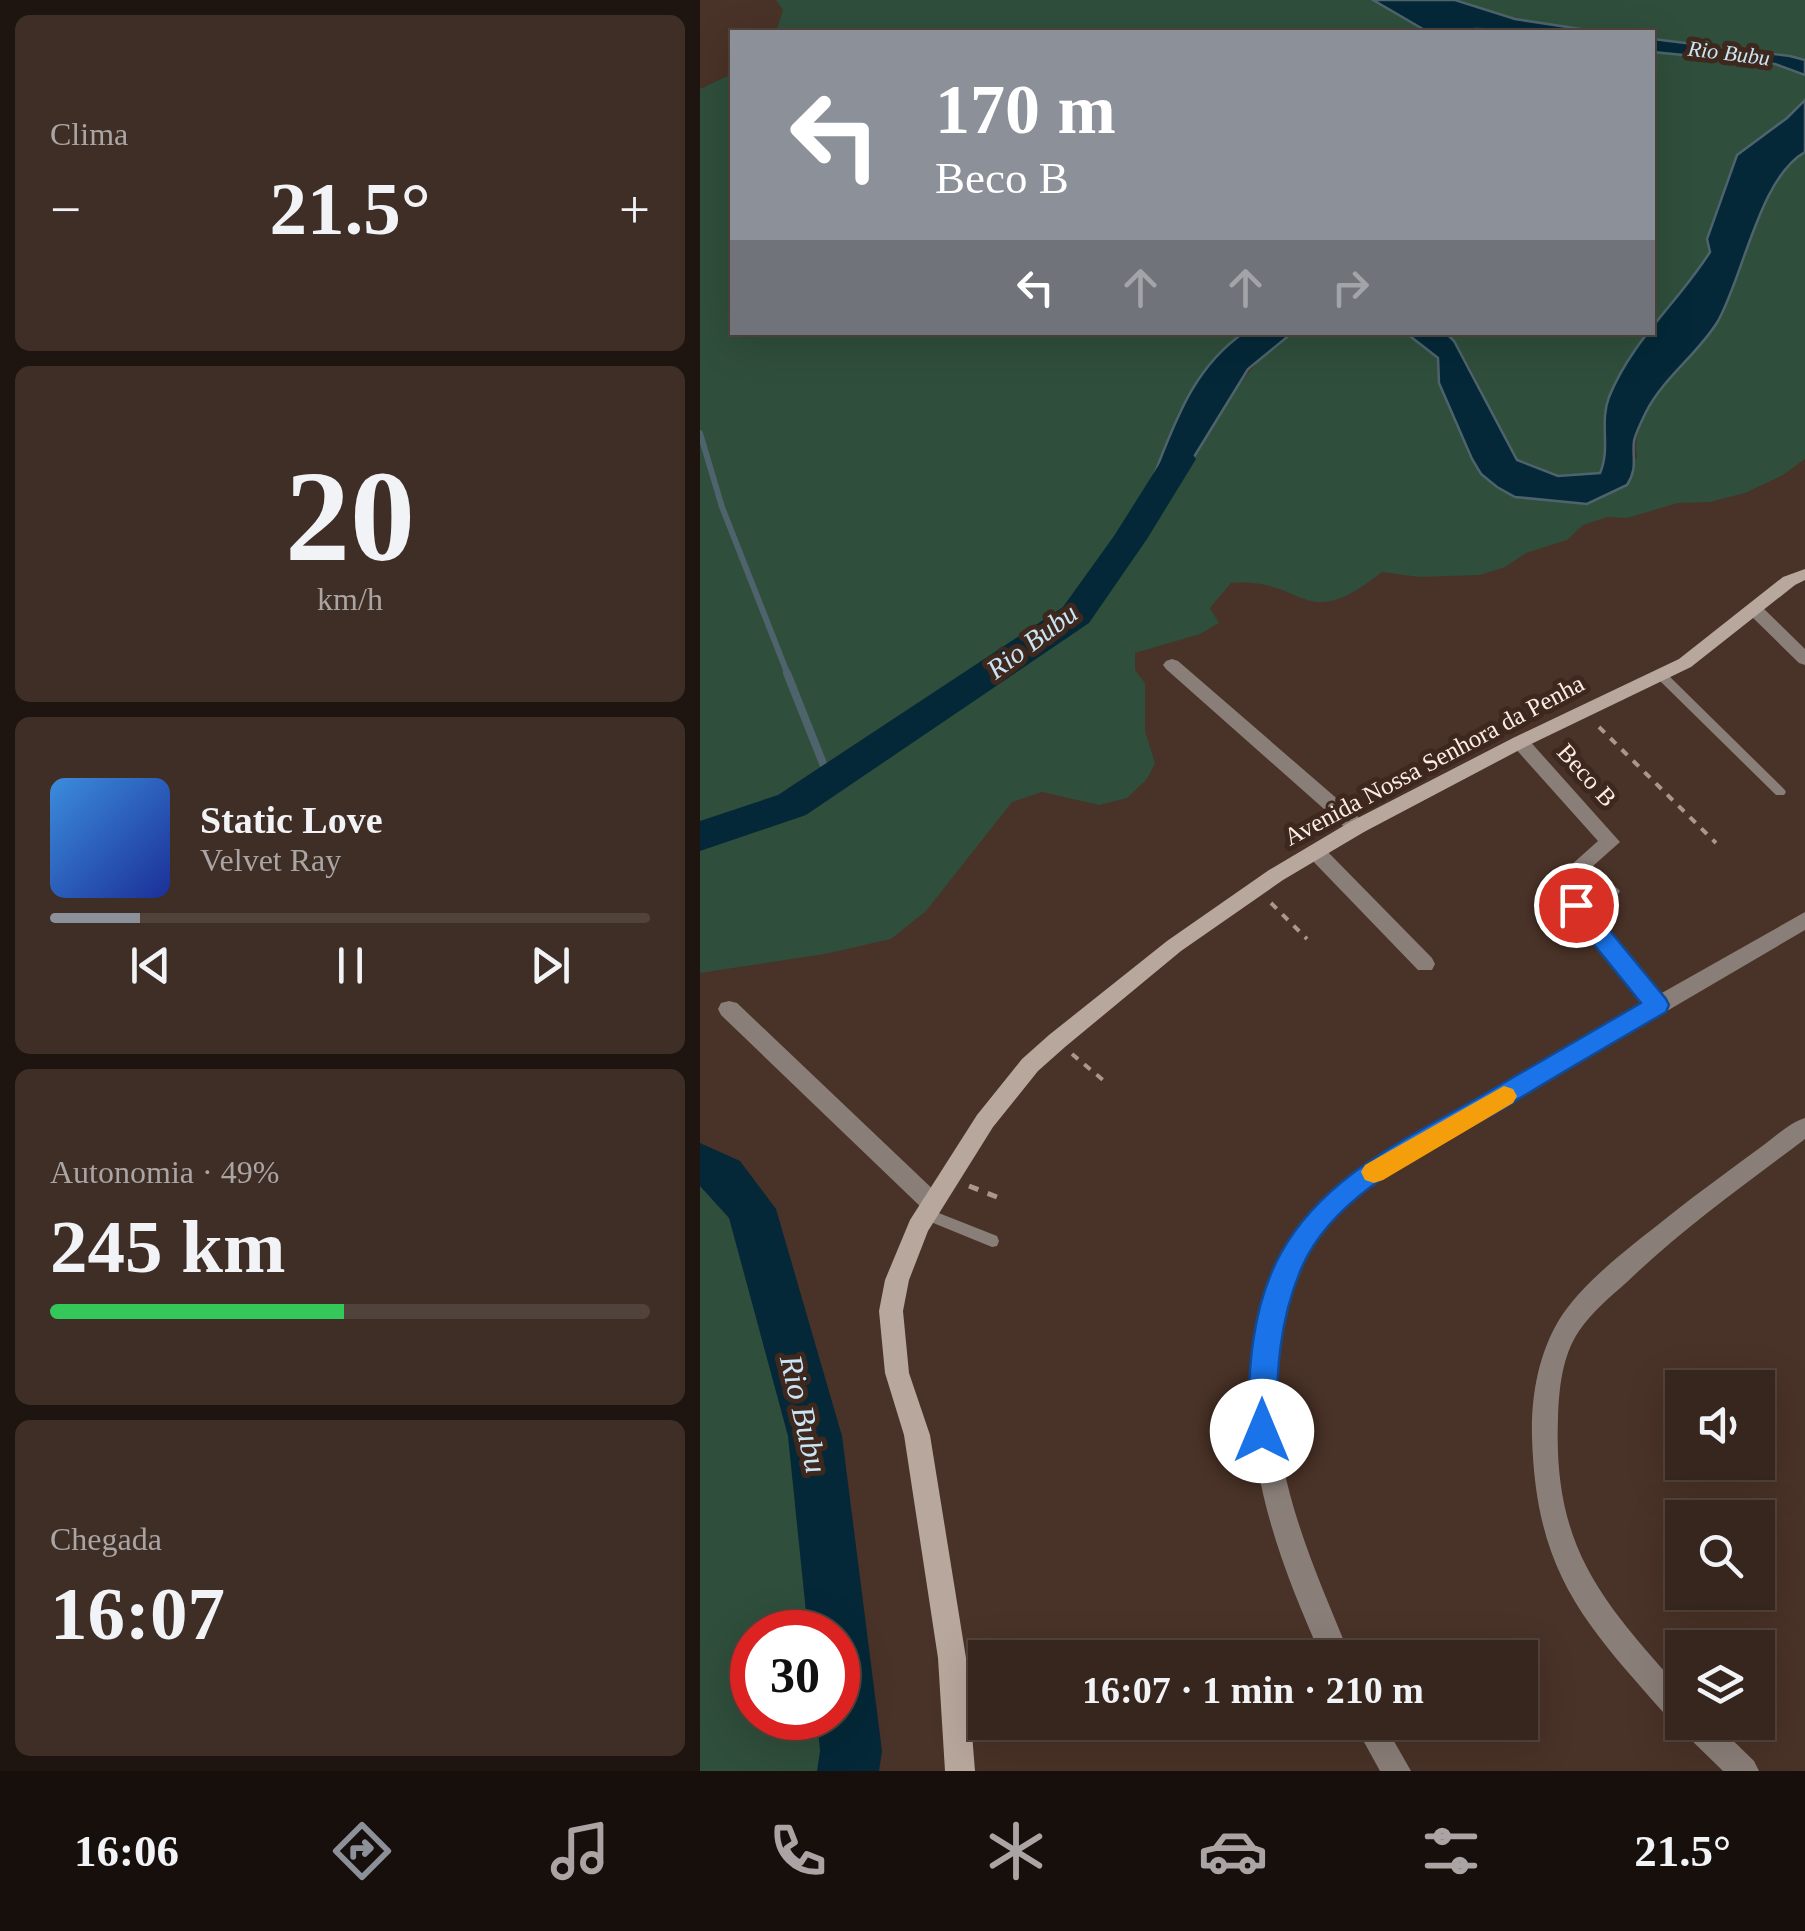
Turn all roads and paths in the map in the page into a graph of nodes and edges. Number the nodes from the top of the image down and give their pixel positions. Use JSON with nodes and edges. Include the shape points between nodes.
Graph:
{"nodes":[{"id":1,"x":1805,"y":574,"type":"edge"},
{"id":2,"x":1754,"y":608,"type":"junction"},
{"id":3,"x":1805,"y":660,"type":"edge"},
{"id":4,"x":1172,"y":665,"type":"dead end"},
{"id":5,"x":1661,"y":674,"type":"junction"},
{"id":6,"x":1587,"y":716,"type":"dead end"},
{"id":7,"x":1520,"y":742,"type":"junction"},
{"id":8,"x":1780,"y":792,"type":"dead end"},
{"id":9,"x":1357,"y":827,"type":"junction"},
{"id":10,"x":1716,"y":843,"type":"dead end"},
{"id":11,"x":1314,"y":851,"type":"junction"},
{"id":12,"x":1281,"y":912,"type":"dead end"},
{"id":13,"x":1805,"y":920,"type":"edge"},
{"id":14,"x":1307,"y":939,"type":"dead end"},
{"id":15,"x":1425,"y":964,"type":"dead end"},
{"id":16,"x":1657,"y":1005,"type":"junction"},
{"id":17,"x":729,"y":1010,"type":"dead end"},
{"id":18,"x":1057,"y":1041,"type":"junction"},
{"id":19,"x":1102,"y":1080,"type":"dead end"},
{"id":20,"x":1805,"y":1127,"type":"edge"},
{"id":21,"x":953,"y":1179,"type":"junction"},
{"id":22,"x":1002,"y":1198,"type":"dead end"},
{"id":23,"x":929,"y":1209,"type":"junction"},
{"id":24,"x":992,"y":1241,"type":"dead end"},
{"id":25,"x":1329,"y":1640,"type":"edge"},
{"id":26,"x":1665,"y":1693,"type":"edge"},
{"id":27,"x":1378,"y":1740,"type":"edge"},
{"id":28,"x":1711,"y":1740,"type":"edge"},
{"id":29,"x":960,"y":1771,"type":"edge"},
{"id":30,"x":1396,"y":1771,"type":"edge"},
{"id":31,"x":1744,"y":1771,"type":"edge"}],
"edges":[{"from":1,"to":2,"type":"street","name":"Avenida Nossa Senhora da Penha"},
{"from":2,"to":3,"type":"street"},
{"from":2,"to":5,"type":"street","name":"Avenida Nossa Senhora da Penha","via":[[1697,656]]},
{"from":4,"to":9,"type":"street"},
{"from":5,"to":7,"type":"street","name":"Avenida Nossa Senhora da Penha"},
{"from":5,"to":8,"type":"lane"},
{"from":6,"to":10,"type":"path","name":"Beco B"},
{"from":7,"to":9,"type":"street","name":"Avenida Nossa Senhora da Penha"},
{"from":7,"to":16,"type":"street","name":"Beco B","via":[[1610,842],[1580,866],[1610,890],[1576,905]]},
{"from":9,"to":11,"type":"street","name":"Avenida Nossa Senhora da Penha"},
{"from":11,"to":15,"type":"street"},
{"from":11,"to":18,"type":"street","name":"Avenida Nossa Senhora da Penha","via":[[1174,946]]},
{"from":12,"to":14,"type":"path"},
{"from":13,"to":16,"type":"street"},
{"from":16,"to":25,"type":"street","via":[[1381,1167],[1337,1201],[1290,1262],[1262,1361],[1262,1431],[1276,1504]]},
{"from":17,"to":23,"type":"street"},
{"from":18,"to":19,"type":"path"},
{"from":18,"to":21,"type":"street","name":"Avenida Nossa Senhora da Penha","via":[[1007,1092]]},
{"from":20,"to":26,"type":"street","via":[[1650,1243],[1591,1300],[1566,1329],[1549,1380],[1545,1463],[1563,1559],[1595,1614]]},
{"from":21,"to":22,"type":"path"},
{"from":21,"to":23,"type":"street","name":"Avenida Nossa Senhora da Penha"},
{"from":23,"to":24,"type":"lane"},
{"from":23,"to":29,"type":"street","name":"Avenida Nossa Senhora da Penha","via":[[897,1280],[892,1343],[920,1453],[952,1658]]},
{"from":27,"to":30,"type":"street"},
{"from":28,"to":31,"type":"street"}]}
